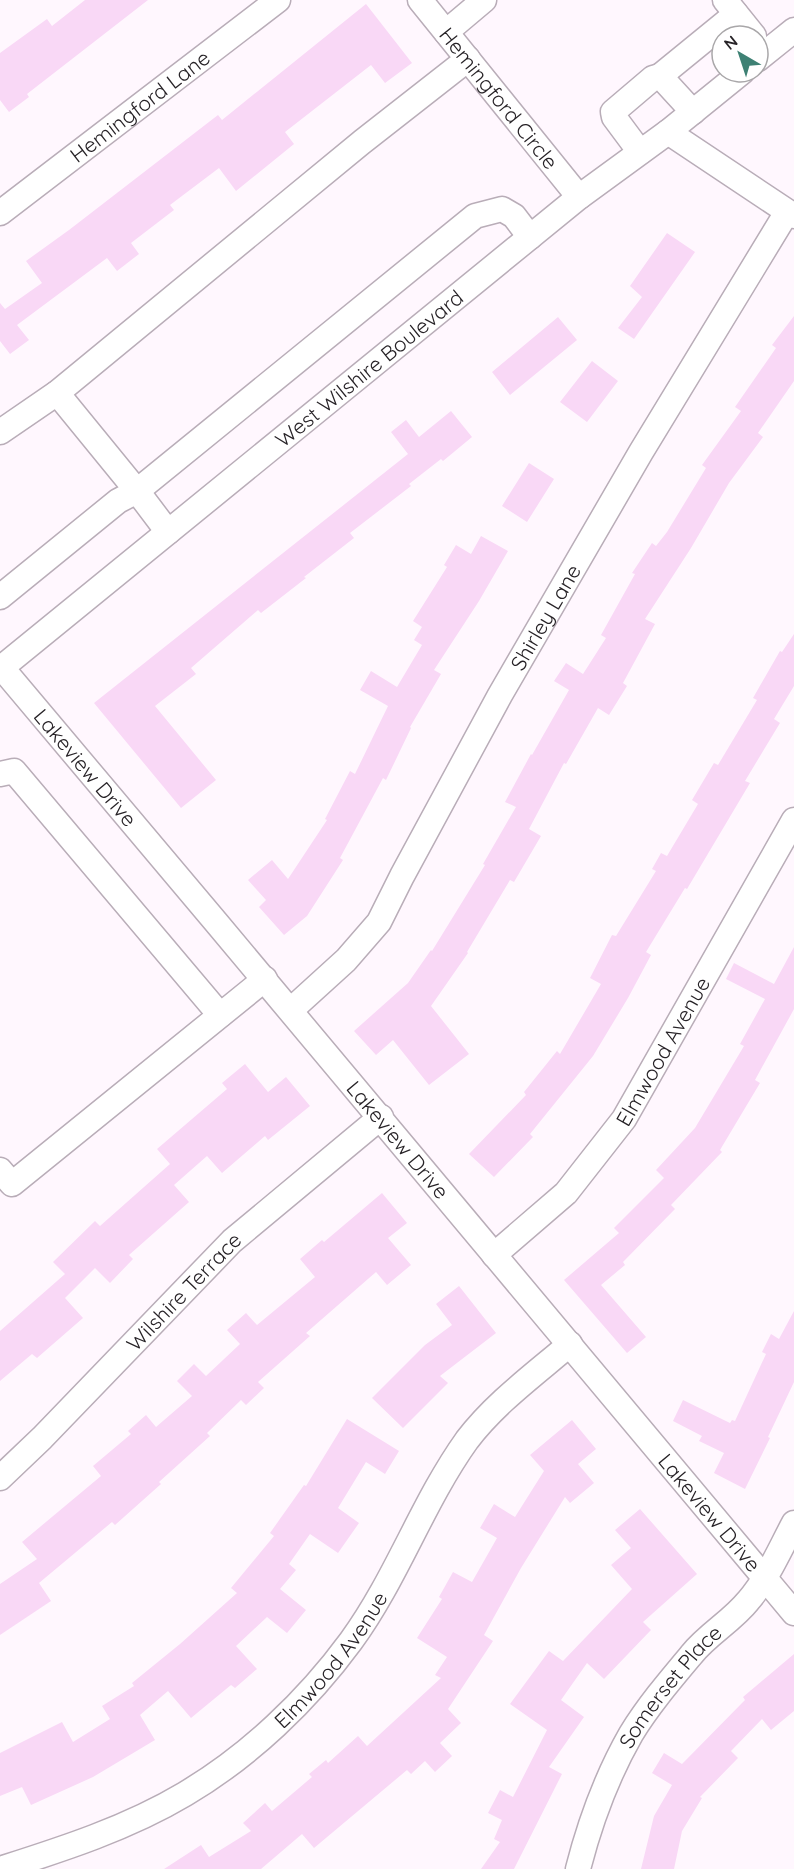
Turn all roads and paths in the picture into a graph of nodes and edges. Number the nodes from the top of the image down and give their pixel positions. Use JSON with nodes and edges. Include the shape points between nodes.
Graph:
{"nodes":[{"id":1,"x":279,"y":0,"type":"edge"},
{"id":2,"x":420,"y":0,"type":"edge"},
{"id":3,"x":484,"y":0,"type":"edge"},
{"id":4,"x":731,"y":7,"type":"edge"},
{"id":5,"x":743,"y":24,"type":"edge"},
{"id":6,"x":794,"y":30,"type":"edge"},
{"id":7,"x":446,"y":32,"type":"junction"},
{"id":8,"x":770,"y":42,"type":"edge"},
{"id":9,"x":468,"y":59,"type":"junction"},
{"id":10,"x":660,"y":76,"type":"junction"},
{"id":11,"x":727,"y":84,"type":"edge"},
{"id":12,"x":693,"y":112,"type":"junction"},
{"id":13,"x":668,"y":132,"type":"junction"},
{"id":14,"x":640,"y":153,"type":"junction"},
{"id":15,"x":579,"y":197,"type":"junction"},
{"id":16,"x":0,"y":213,"type":"edge"},
{"id":17,"x":790,"y":214,"type":"edge"},
{"id":18,"x":530,"y":237,"type":"junction"},
{"id":19,"x":57,"y":393,"type":"junction"},
{"id":20,"x":0,"y":432,"type":"edge"},
{"id":21,"x":137,"y":491,"type":"junction"},
{"id":22,"x":168,"y":532,"type":"junction"},
{"id":23,"x":0,"y":597,"type":"edge"},
{"id":24,"x":1,"y":669,"type":"edge"},
{"id":25,"x":0,"y":774,"type":"edge"},
{"id":26,"x":794,"y":820,"type":"edge"},
{"id":27,"x":265,"y":979,"type":"junction"},
{"id":28,"x":291,"y":1010,"type":"junction"},
{"id":29,"x":220,"y":1015,"type":"junction"},
{"id":30,"x":381,"y":1117,"type":"junction"},
{"id":31,"x":6,"y":1177,"type":"edge"},
{"id":32,"x":494,"y":1255,"type":"junction"},
{"id":33,"x":570,"y":1344,"type":"junction"},
{"id":34,"x":0,"y":1478,"type":"edge"},
{"id":35,"x":794,"y":1523,"type":"edge"},
{"id":36,"x":765,"y":1578,"type":"junction"},
{"id":37,"x":794,"y":1613,"type":"edge"},
{"id":38,"x":0,"y":1869,"type":"edge"},
{"id":39,"x":578,"y":1869,"type":"edge"}],
"edges":[{"from":1,"to":16,"type":"street","name":"Hemingford Lane"},
{"from":2,"to":7,"type":"street","name":"Hemingford Circle"},
{"from":3,"to":7,"type":"street"},
{"from":4,"to":5,"type":"street"},
{"from":4,"to":10,"type":"street"},
{"from":6,"to":8,"type":"street"},
{"from":7,"to":9,"type":"street","name":"Hemingford Circle"},
{"from":9,"to":15,"type":"street","name":"Hemingford Circle"},
{"from":9,"to":19,"type":"street"},
{"from":10,"to":12,"type":"street"},
{"from":10,"to":14,"type":"street","via":[[613,112]]},
{"from":11,"to":12,"type":"street","name":"West Wilshire Boulevard"},
{"from":12,"to":13,"type":"street","name":"West Wilshire Boulevard"},
{"from":13,"to":14,"type":"street","name":"West Wilshire Boulevard"},
{"from":13,"to":17,"type":"street"},
{"from":14,"to":15,"type":"street","name":"West Wilshire Boulevard"},
{"from":15,"to":18,"type":"street","name":"West Wilshire Boulevard"},
{"from":17,"to":28,"type":"street","name":"Shirley Lane","via":[[641,452],[500,695],[379,922],[346,960]]},
{"from":18,"to":21,"type":"street","via":[[514,216],[502,209],[475,216]]},
{"from":18,"to":22,"type":"street","name":"West Wilshire Boulevard"},
{"from":19,"to":20,"type":"street"},
{"from":19,"to":21,"type":"street"},
{"from":21,"to":22,"type":"street"},
{"from":21,"to":23,"type":"street","via":[[118,501]]},
{"from":22,"to":24,"type":"street","name":"West Wilshire Boulevard"},
{"from":24,"to":27,"type":"street","name":"Lakeview Drive"},
{"from":25,"to":29,"type":"street","via":[[15,771]]},
{"from":26,"to":32,"type":"street","name":"Elmwood Avenue","via":[[624,1119],[566,1193]]},
{"from":27,"to":28,"type":"street","name":"Lakeview Drive"},
{"from":27,"to":29,"type":"street"},
{"from":28,"to":30,"type":"street","name":"Lakeview Drive"},
{"from":29,"to":31,"type":"street"},
{"from":30,"to":32,"type":"street","name":"Lakeview Drive"},
{"from":30,"to":34,"type":"street","name":"Wilshire Terrace","via":[[232,1241]]},
{"from":32,"to":33,"type":"street","name":"Lakeview Drive"},
{"from":33,"to":36,"type":"street","name":"Lakeview Drive"},
{"from":33,"to":38,"type":"street","name":"Elmwood Avenue","via":[[503,1402],[469,1438],[352,1640],[290,1711],[185,1794],[90,1838]]},
{"from":35,"to":36,"type":"street","name":"Somerset Place"},
{"from":36,"to":37,"type":"street","name":"Lakeview Drive"},
{"from":36,"to":39,"type":"street","name":"Somerset Place","via":[[748,1602],[694,1651],[632,1733],[605,1787]]}]}
